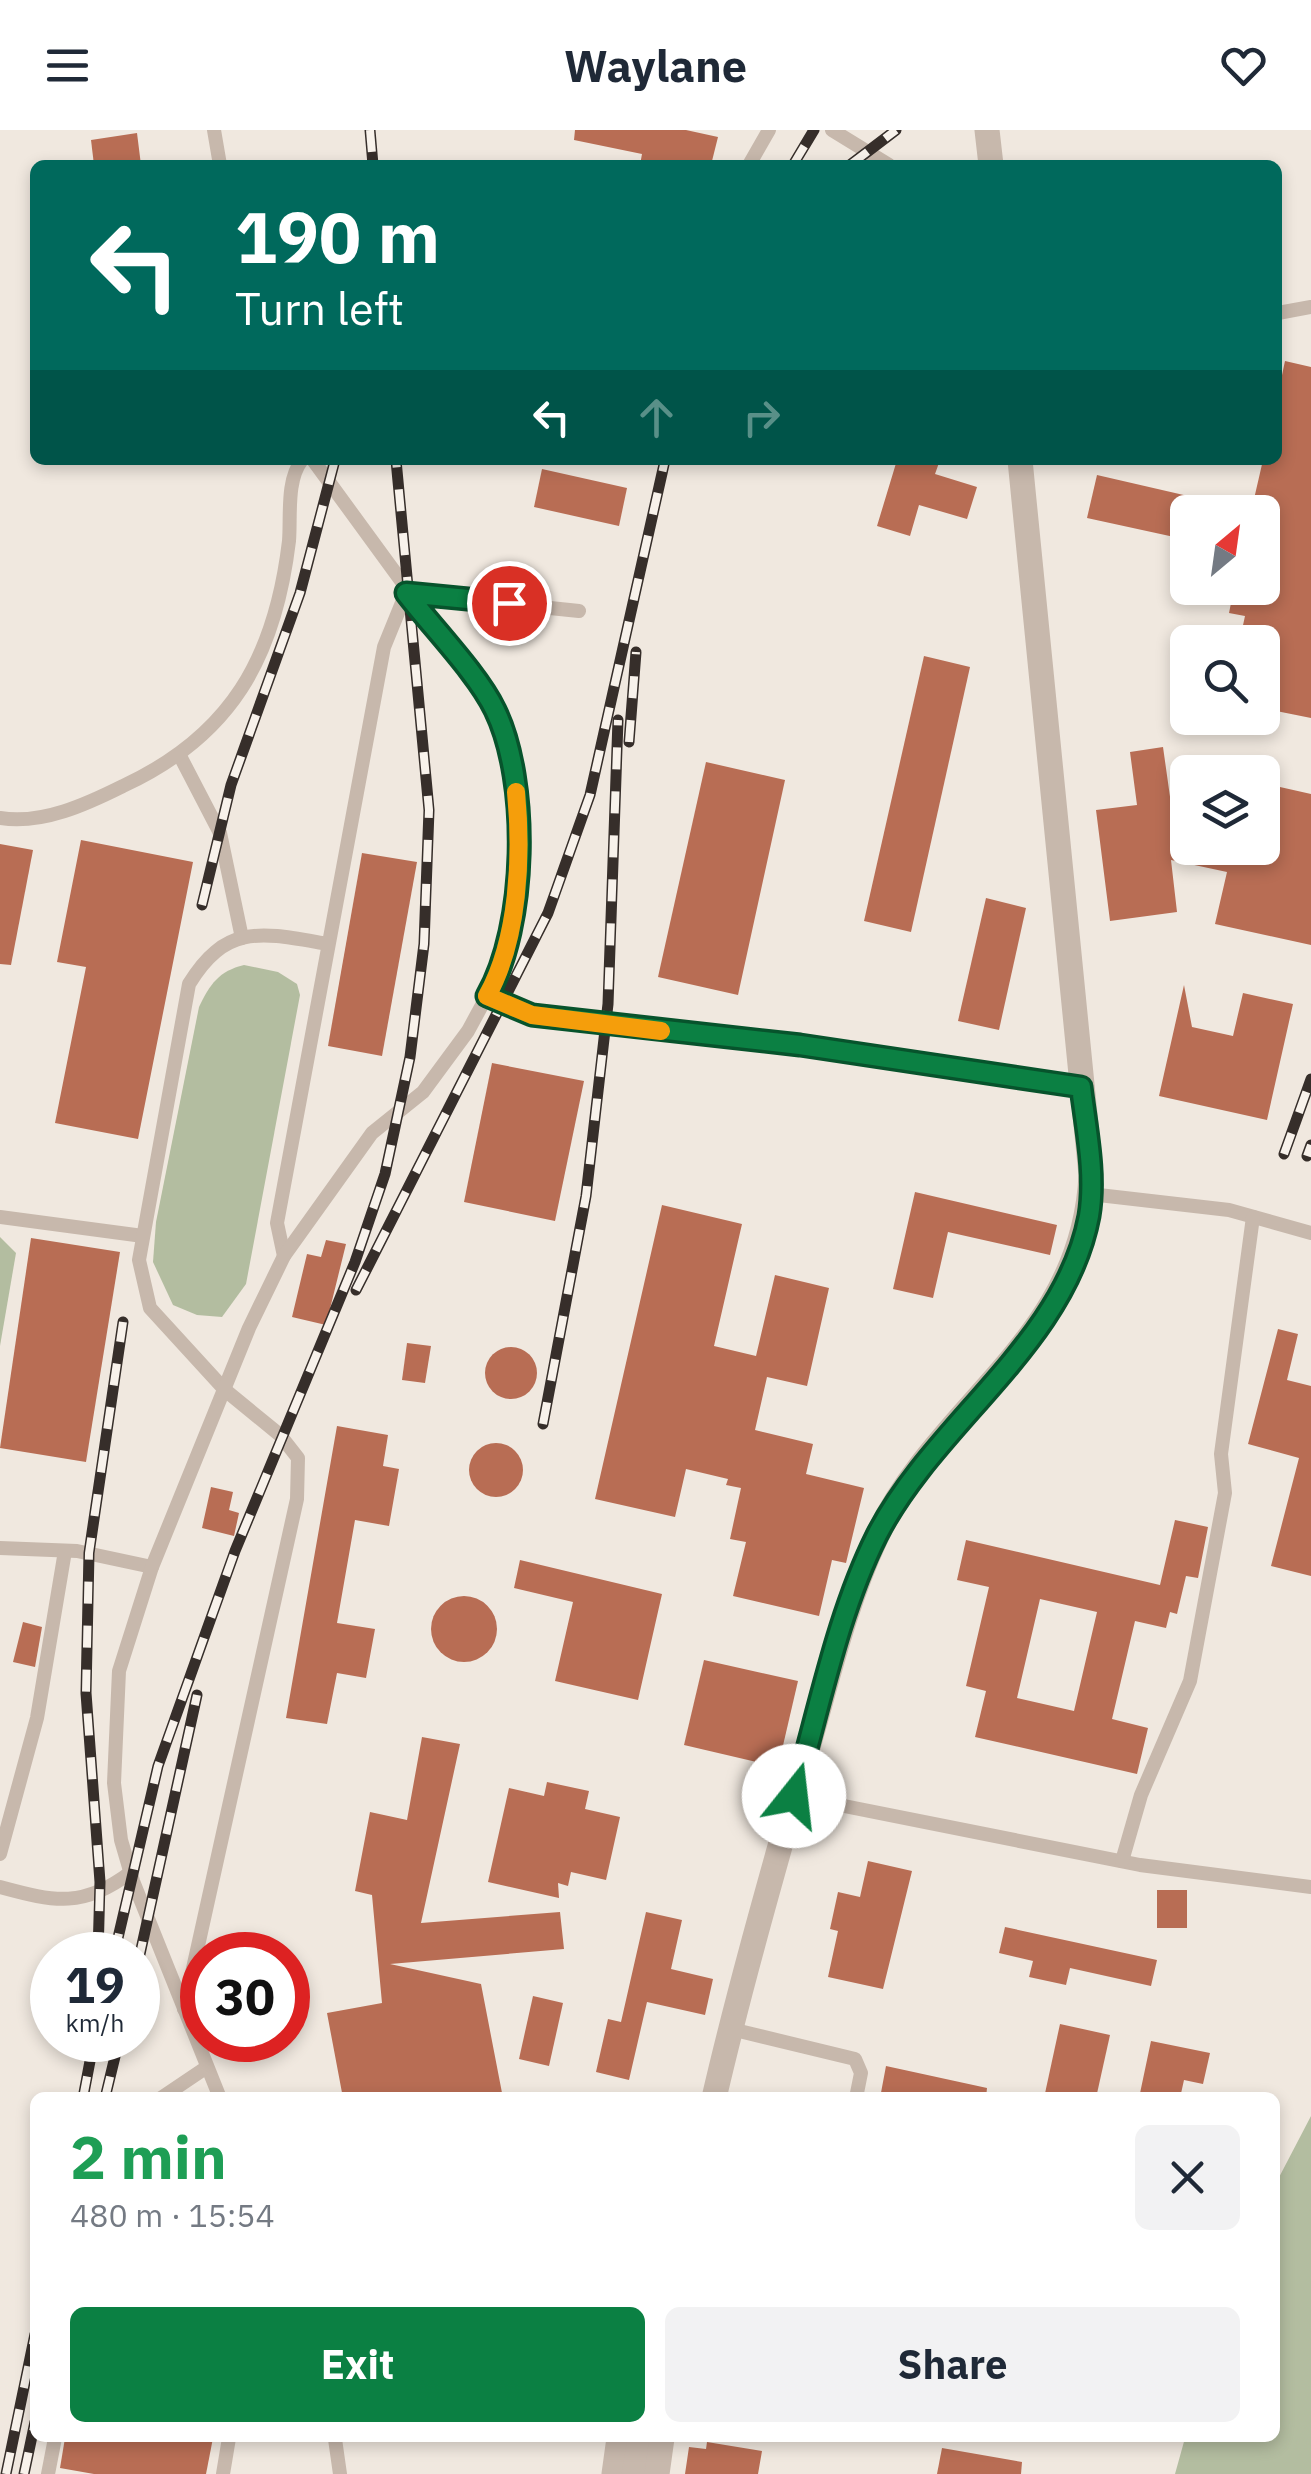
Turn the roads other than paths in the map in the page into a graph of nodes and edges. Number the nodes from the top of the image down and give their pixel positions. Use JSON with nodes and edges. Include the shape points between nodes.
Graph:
{"nodes":[{"id":1,"x":214,"y":130,"type":"edge"},
{"id":2,"x":769,"y":130,"type":"edge"},
{"id":3,"x":832,"y":130,"type":"edge"},
{"id":4,"x":987,"y":130,"type":"edge"},
{"id":5,"x":219,"y":160,"type":"edge"},
{"id":6,"x":752,"y":160,"type":"edge"},
{"id":7,"x":881,"y":160,"type":"edge"},
{"id":8,"x":990,"y":160,"type":"edge"},
{"id":9,"x":1311,"y":307,"type":"edge"},
{"id":10,"x":1282,"y":312,"type":"edge"},
{"id":11,"x":300,"y":465,"type":"edge"},
{"id":12,"x":316,"y":465,"type":"edge"},
{"id":13,"x":1020,"y":465,"type":"edge"},
{"id":14,"x":406,"y":593,"type":"junction"},
{"id":15,"x":579,"y":611,"type":"dead end"},
{"id":16,"x":180,"y":756,"type":"junction"},
{"id":17,"x":0,"y":818,"type":"edge"},
{"id":18,"x":242,"y":938,"type":"junction"},
{"id":19,"x":328,"y":944,"type":"junction"},
{"id":20,"x":487,"y":996,"type":"junction"},
{"id":21,"x":1081,"y":1087,"type":"junction"},
{"id":22,"x":1090,"y":1194,"type":"junction"},
{"id":23,"x":0,"y":1217,"type":"edge"},
{"id":24,"x":1254,"y":1217,"type":"junction"},
{"id":25,"x":1311,"y":1233,"type":"edge"},
{"id":26,"x":144,"y":1236,"type":"junction"},
{"id":27,"x":284,"y":1256,"type":"junction"},
{"id":28,"x":224,"y":1390,"type":"junction"},
{"id":29,"x":0,"y":1548,"type":"edge"},
{"id":30,"x":64,"y":1550,"type":"junction"},
{"id":31,"x":152,"y":1567,"type":"junction"},
{"id":32,"x":794,"y":1796,"type":"junction"},
{"id":33,"x":0,"y":1854,"type":"edge"},
{"id":34,"x":1122,"y":1861,"type":"junction"},
{"id":35,"x":130,"y":1872,"type":"junction"},
{"id":36,"x":0,"y":1887,"type":"edge"},
{"id":37,"x":1311,"y":1888,"type":"edge"},
{"id":38,"x":201,"y":1932,"type":"edge"},
{"id":39,"x":180,"y":1999,"type":"edge"},
{"id":40,"x":731,"y":2029,"type":"junction"},
{"id":41,"x":205,"y":2062,"type":"edge"},
{"id":42,"x":207,"y":2066,"type":"junction"},
{"id":43,"x":170,"y":2092,"type":"edge"},
{"id":44,"x":218,"y":2092,"type":"edge"},
{"id":45,"x":715,"y":2092,"type":"edge"},
{"id":46,"x":857,"y":2092,"type":"edge"},
{"id":47,"x":53,"y":2442,"type":"edge"},
{"id":48,"x":228,"y":2442,"type":"edge"},
{"id":49,"x":335,"y":2442,"type":"edge"},
{"id":50,"x":618,"y":2442,"type":"edge"},
{"id":51,"x":639,"y":2442,"type":"edge"},
{"id":52,"x":661,"y":2442,"type":"edge"},
{"id":53,"x":48,"y":2474,"type":"edge"},
{"id":54,"x":223,"y":2474,"type":"edge"},
{"id":55,"x":340,"y":2474,"type":"edge"},
{"id":56,"x":614,"y":2474,"type":"edge"},
{"id":57,"x":634,"y":2474,"type":"edge"},
{"id":58,"x":657,"y":2474,"type":"edge"}],
"edges":[{"from":1,"to":5,"type":"lane"},
{"from":2,"to":6,"type":"lane"},
{"from":3,"to":7,"type":"lane"},
{"from":4,"to":8,"type":"street"},
{"from":9,"to":10,"type":"lane"},
{"from":11,"to":16,"type":"lane","via":[[286,568],[265,639],[224,717]]},
{"from":12,"to":14,"type":"lane"},
{"from":13,"to":21,"type":"street"},
{"from":14,"to":15,"type":"lane"},
{"from":14,"to":19,"type":"lane","via":[[384,647]]},
{"from":14,"to":20,"type":"lane","via":[[494,708],[513,762],[519,826],[514,895]]},
{"from":16,"to":17,"type":"lane","via":[[71,809]]},
{"from":16,"to":18,"type":"lane","via":[[220,833]]},
{"from":18,"to":19,"type":"lane"},
{"from":18,"to":26,"type":"lane","via":[[208,952],[189,984]]},
{"from":19,"to":27,"type":"lane","via":[[277,1223]]},
{"from":20,"to":21,"type":"lane","via":[[532,1015],[800,1045]]},
{"from":20,"to":27,"type":"lane","via":[[423,1092],[372,1133]]},
{"from":21,"to":22,"type":"street"},
{"from":22,"to":24,"type":"lane"},
{"from":22,"to":32,"type":"street","via":[[1086,1228],[1062,1294],[1034,1336],[939,1441],[876,1537]]},
{"from":23,"to":26,"type":"lane"},
{"from":24,"to":25,"type":"lane"},
{"from":24,"to":34,"type":"lane","via":[[1221,1454],[1225,1494],[1206,1606],[1190,1681],[1141,1795]]},
{"from":26,"to":28,"type":"lane","via":[[139,1260],[150,1308]]},
{"from":27,"to":28,"type":"lane"},
{"from":28,"to":31,"type":"lane"},
{"from":28,"to":38,"type":"lane","via":[[298,1458],[296,1500]]},
{"from":29,"to":30,"type":"lane"},
{"from":30,"to":31,"type":"lane"},
{"from":30,"to":33,"type":"lane","via":[[37,1718]]},
{"from":31,"to":35,"type":"lane","via":[[119,1671],[114,1782]]},
{"from":32,"to":34,"type":"lane"},
{"from":32,"to":40,"type":"street"},
{"from":34,"to":37,"type":"lane"},
{"from":35,"to":36,"type":"lane","via":[[100,1896],[42,1898]]},
{"from":35,"to":39,"type":"lane"},
{"from":40,"to":45,"type":"street"},
{"from":40,"to":46,"type":"lane","via":[[855,2059],[861,2072]]},
{"from":41,"to":42,"type":"lane"},
{"from":42,"to":43,"type":"lane"},
{"from":42,"to":44,"type":"lane"},
{"from":47,"to":53,"type":"lane"},
{"from":48,"to":54,"type":"lane"},
{"from":49,"to":55,"type":"lane"},
{"from":50,"to":56,"type":"street"},
{"from":51,"to":57,"type":"street"},
{"from":52,"to":58,"type":"street"}]}
